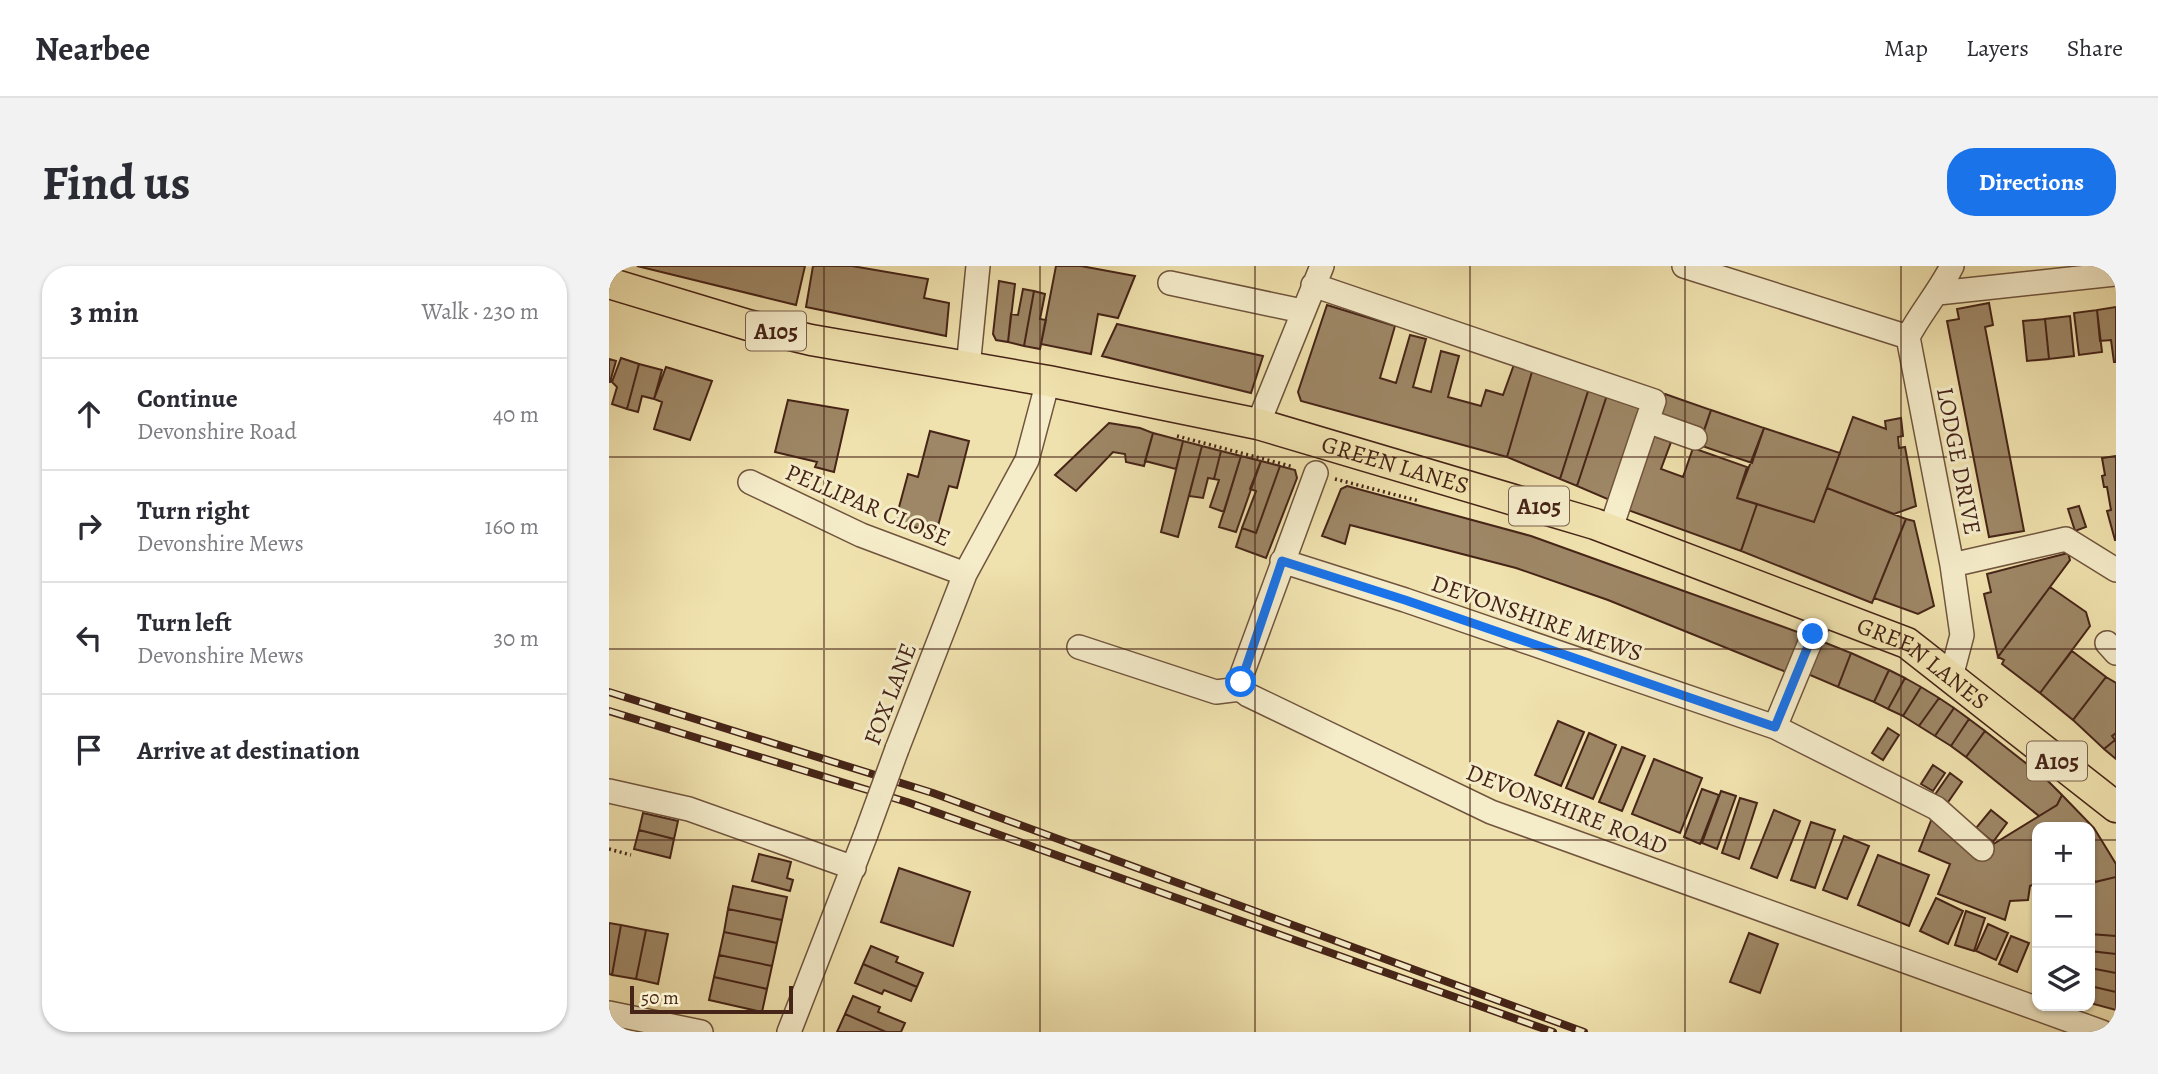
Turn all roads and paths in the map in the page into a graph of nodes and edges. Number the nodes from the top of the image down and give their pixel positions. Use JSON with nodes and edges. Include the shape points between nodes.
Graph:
{"nodes":[{"id":1,"x":978,"y":266,"type":"edge"},
{"id":2,"x":1684,"y":266,"type":"edge"},
{"id":3,"x":1952,"y":266,"type":"edge"},
{"id":4,"x":2116,"y":274,"type":"edge"},
{"id":5,"x":1318,"y":275,"type":"edge"},
{"id":6,"x":616,"y":278,"type":"edge"},
{"id":7,"x":1170,"y":283,"type":"dead end"},
{"id":8,"x":1938,"y":293,"type":"junction"},
{"id":9,"x":1302,"y":311,"type":"junction"},
{"id":10,"x":1908,"y":337,"type":"junction"},
{"id":11,"x":968,"y":368,"type":"junction"},
{"id":12,"x":1048,"y":380,"type":"junction"},
{"id":13,"x":1647,"y":421,"type":"junction"},
{"id":14,"x":1258,"y":424,"type":"junction"},
{"id":15,"x":1174,"y":435,"type":"dead end"},
{"id":16,"x":1695,"y":438,"type":"dead end"},
{"id":17,"x":1311,"y":472,"type":"junction"},
{"id":18,"x":750,"y":482,"type":"dead end"},
{"id":19,"x":1425,"y":502,"type":"dead end"},
{"id":20,"x":1610,"y":531,"type":"junction"},
{"id":21,"x":1282,"y":561,"type":"junction"},
{"id":22,"x":1952,"y":565,"type":"junction"},
{"id":23,"x":2116,"y":570,"type":"edge"},
{"id":24,"x":965,"y":574,"type":"junction"},
{"id":25,"x":1823,"y":611,"type":"junction"},
{"id":26,"x":1079,"y":647,"type":"dead end"},
{"id":27,"x":1951,"y":677,"type":"junction"},
{"id":28,"x":1240,"y":689,"type":"junction"},
{"id":29,"x":1775,"y":727,"type":"junction"},
{"id":30,"x":609,"y":790,"type":"edge"},
{"id":31,"x":2116,"y":807,"type":"edge"},
{"id":32,"x":609,"y":849,"type":"edge"},
{"id":33,"x":1982,"y":849,"type":"dead end"},
{"id":34,"x":631,"y":855,"type":"dead end"},
{"id":35,"x":854,"y":868,"type":"junction"},
{"id":36,"x":609,"y":1013,"type":"edge"},
{"id":37,"x":701,"y":1032,"type":"edge"},
{"id":38,"x":789,"y":1032,"type":"edge"},
{"id":39,"x":2102,"y":1032,"type":"edge"}],
"edges":[{"from":1,"to":11,"type":"street"},
{"from":2,"to":10,"type":"street"},
{"from":3,"to":8,"type":"street"},
{"from":4,"to":8,"type":"street"},
{"from":5,"to":9,"type":"street"},
{"from":5,"to":13,"type":"street","via":[[1654,401]]},
{"from":6,"to":11,"type":"main road","name":"GREEN LANES","number":"A105","via":[[799,337]]},
{"from":7,"to":9,"type":"street"},
{"from":8,"to":10,"type":"street"},
{"from":9,"to":14,"type":"street"},
{"from":10,"to":22,"type":"street","name":"LODGE DRIVE"},
{"from":11,"to":12,"type":"main road","name":"GREEN LANES","number":"A105"},
{"from":12,"to":14,"type":"main road","name":"GREEN LANES","number":"A105"},
{"from":12,"to":24,"type":"street","name":"FOX LANE","via":[[1027,460]]},
{"from":13,"to":16,"type":"street"},
{"from":13,"to":20,"type":"street"},
{"from":14,"to":20,"type":"main road","name":"GREEN LANES","number":"A105"},
{"from":15,"to":17,"type":"path","name":"GREEN LANES"},
{"from":17,"to":19,"type":"path","name":"GREEN LANES"},
{"from":17,"to":21,"type":"street"},
{"from":18,"to":24,"type":"street","name":"PELLIPAR CLOSE","via":[[861,535]]},
{"from":20,"to":25,"type":"main road","name":"GREEN LANES","number":"A105"},
{"from":21,"to":28,"type":"street"},
{"from":21,"to":29,"type":"street","name":"DEVONSHIRE MEWS"},
{"from":22,"to":23,"type":"street","via":[[2066,539]]},
{"from":22,"to":27,"type":"street","name":"LODGE DRIVE","via":[[1962,635]]},
{"from":24,"to":35,"type":"street","name":"FOX LANE","bridge":true},
{"from":25,"to":27,"type":"main road","name":"GREEN LANES","number":"A105","via":[[1907,643]]},
{"from":25,"to":29,"type":"street"},
{"from":26,"to":28,"type":"street","via":[[1216,692]]},
{"from":27,"to":31,"type":"main road","name":"GREEN LANES","number":"A105"},
{"from":28,"to":39,"type":"street","name":"DEVONSHIRE ROAD","via":[[1490,812]]},
{"from":29,"to":33,"type":"street","name":"DEVONSHIRE MEWS","via":[[1936,808]]},
{"from":30,"to":35,"type":"street","via":[[689,809]]},
{"from":32,"to":34,"type":"path"},
{"from":35,"to":38,"type":"street","name":"FOX LANE"},
{"from":36,"to":37,"type":"street"}]}
